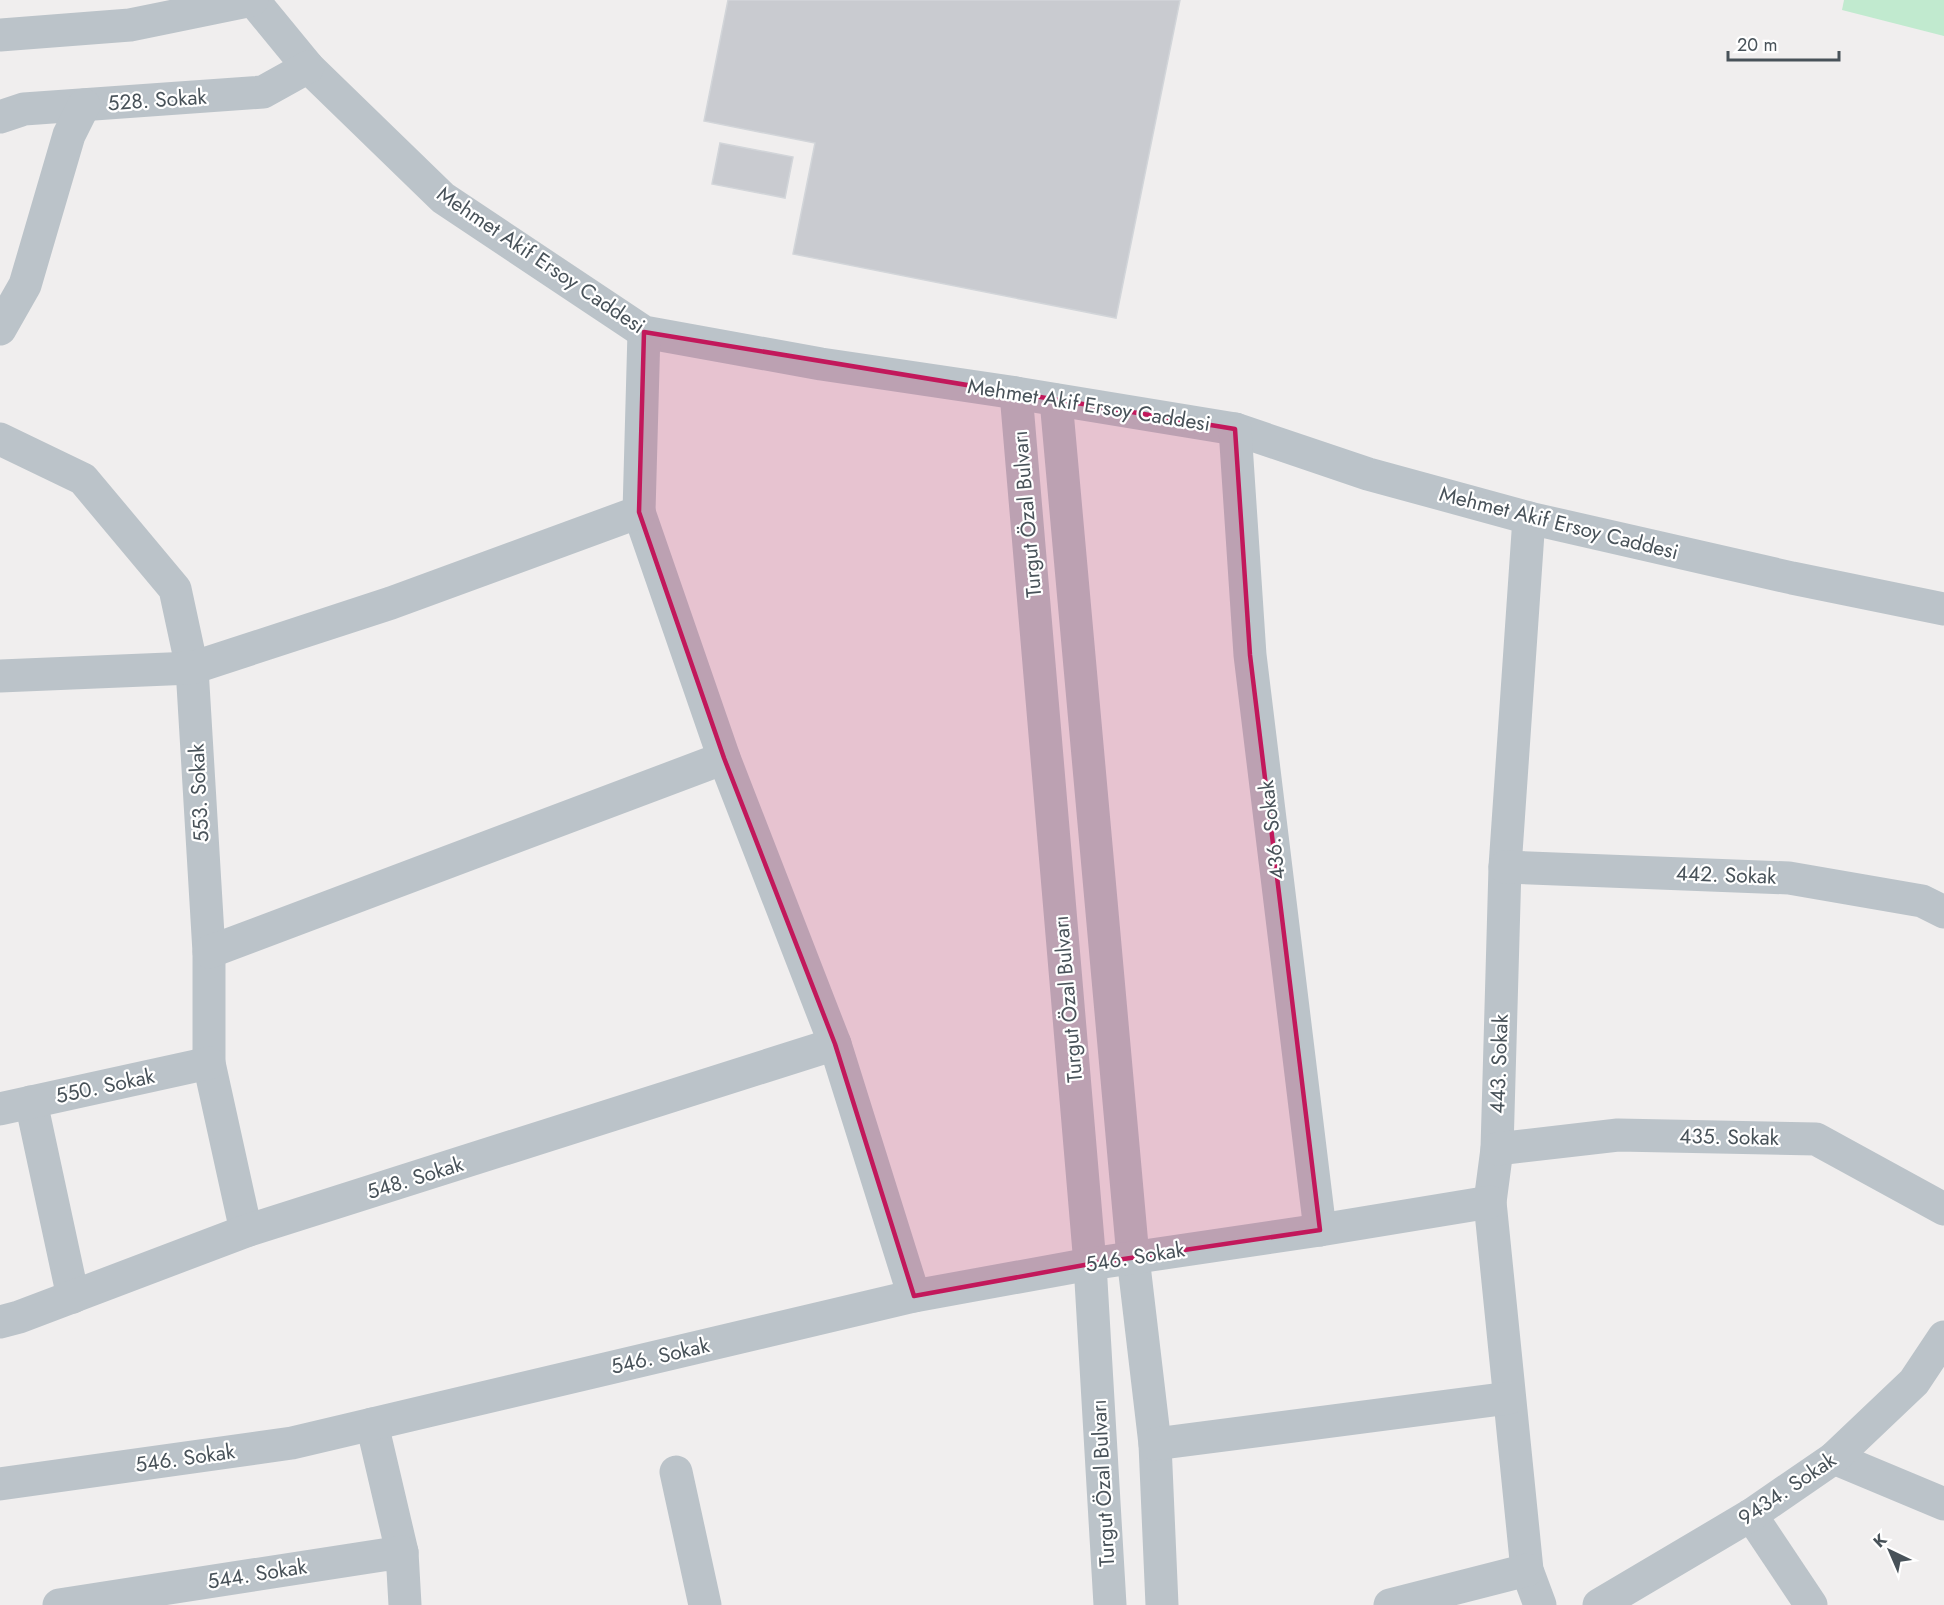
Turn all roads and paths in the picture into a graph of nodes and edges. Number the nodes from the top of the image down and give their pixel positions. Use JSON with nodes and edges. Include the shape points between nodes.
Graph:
{"nodes":[{"id":1,"x":252,"y":0,"type":"edge"},
{"id":2,"x":0,"y":35,"type":"edge"},
{"id":3,"x":308,"y":68,"type":"junction"},
{"id":4,"x":84,"y":105,"type":"junction"},
{"id":5,"x":0,"y":117,"type":"edge"},
{"id":6,"x":0,"y":329,"type":"edge"},
{"id":7,"x":644,"y":332,"type":"junction"},
{"id":8,"x":1016,"y":393,"type":"junction"},
{"id":9,"x":1056,"y":400,"type":"junction"},
{"id":10,"x":1234,"y":429,"type":"junction"},
{"id":11,"x":0,"y":439,"type":"edge"},
{"id":12,"x":639,"y":512,"type":"junction"},
{"id":13,"x":1529,"y":518,"type":"junction"},
{"id":14,"x":1944,"y":609,"type":"edge"},
{"id":15,"x":192,"y":668,"type":"junction"},
{"id":16,"x":0,"y":675,"type":"edge"},
{"id":17,"x":724,"y":758,"type":"junction"},
{"id":18,"x":1505,"y":867,"type":"junction"},
{"id":19,"x":1944,"y":912,"type":"edge"},
{"id":20,"x":209,"y":952,"type":"junction"},
{"id":21,"x":835,"y":1044,"type":"junction"},
{"id":22,"x":209,"y":1063,"type":"junction"},
{"id":23,"x":31,"y":1102,"type":"junction"},
{"id":24,"x":0,"y":1109,"type":"edge"},
{"id":25,"x":1497,"y":1149,"type":"junction"},
{"id":26,"x":1490,"y":1202,"type":"junction"},
{"id":27,"x":1944,"y":1209,"type":"edge"},
{"id":28,"x":1320,"y":1230,"type":"junction"},
{"id":29,"x":246,"y":1231,"type":"junction"},
{"id":30,"x":1133,"y":1257,"type":"junction"},
{"id":31,"x":1090,"y":1264,"type":"junction"},
{"id":32,"x":914,"y":1296,"type":"junction"},
{"id":33,"x":73,"y":1297,"type":"junction"},
{"id":34,"x":0,"y":1322,"type":"edge"},
{"id":35,"x":1944,"y":1337,"type":"edge"},
{"id":36,"x":1509,"y":1398,"type":"junction"},
{"id":37,"x":372,"y":1424,"type":"junction"},
{"id":38,"x":1155,"y":1444,"type":"junction"},
{"id":39,"x":1834,"y":1458,"type":"junction"},
{"id":40,"x":676,"y":1472,"type":"dead end"},
{"id":41,"x":0,"y":1484,"type":"edge"},
{"id":42,"x":1944,"y":1504,"type":"edge"},
{"id":43,"x":1751,"y":1515,"type":"junction"},
{"id":44,"x":402,"y":1552,"type":"junction"},
{"id":45,"x":1527,"y":1570,"type":"junction"},
{"id":46,"x":59,"y":1605,"type":"edge"},
{"id":47,"x":405,"y":1605,"type":"edge"},
{"id":48,"x":705,"y":1605,"type":"edge"},
{"id":49,"x":1110,"y":1605,"type":"edge"},
{"id":50,"x":1162,"y":1605,"type":"edge"},
{"id":51,"x":1390,"y":1605,"type":"edge"},
{"id":52,"x":1540,"y":1605,"type":"edge"},
{"id":53,"x":1599,"y":1605,"type":"edge"},
{"id":54,"x":1811,"y":1605,"type":"edge"}],
"edges":[{"from":1,"to":2,"type":"street","via":[[130,25]]},
{"from":1,"to":3,"type":"street","name":"Mehmet Akif Ersoy Caddesi"},
{"from":3,"to":4,"type":"street","name":"528. Sokak","via":[[263,92]]},
{"from":3,"to":7,"type":"street","name":"Mehmet Akif Ersoy Caddesi","via":[[443,198]]},
{"from":4,"to":5,"type":"street","name":"528. Sokak","via":[[24,109]]},
{"from":4,"to":6,"type":"street","via":[[69,135],[25,285]]},
{"from":7,"to":8,"type":"street","name":"Mehmet Akif Ersoy Caddesi"},
{"from":7,"to":12,"type":"street"},
{"from":8,"to":9,"type":"street","name":"Mehmet Akif Ersoy Caddesi"},
{"from":8,"to":31,"type":"street","name":"Turgut Özal Bulvarı"},
{"from":9,"to":10,"type":"street","name":"Mehmet Akif Ersoy Caddesi"},
{"from":9,"to":30,"type":"street","name":"Turgut Özal Bulvarı"},
{"from":10,"to":13,"type":"street","name":"Mehmet Akif Ersoy Caddesi","via":[[1368,474]]},
{"from":10,"to":28,"type":"street","name":"436. Sokak","via":[[1250,655]]},
{"from":11,"to":15,"type":"street","name":"553. Sokak","via":[[83,479],[175,589]]},
{"from":12,"to":15,"type":"street","via":[[391,603]]},
{"from":12,"to":17,"type":"street"},
{"from":13,"to":14,"type":"street","name":"Mehmet Akif Ersoy Caddesi"},
{"from":13,"to":18,"type":"street","name":"443. Sokak"},
{"from":15,"to":16,"type":"street"},
{"from":15,"to":20,"type":"street","name":"553. Sokak"},
{"from":17,"to":20,"type":"street"},
{"from":17,"to":21,"type":"street"},
{"from":18,"to":19,"type":"street","name":"442. Sokak","via":[[1789,878],[1922,901]]},
{"from":18,"to":25,"type":"street","name":"443. Sokak"},
{"from":20,"to":22,"type":"street","name":"553. Sokak"},
{"from":21,"to":29,"type":"street","name":"548. Sokak"},
{"from":21,"to":32,"type":"street"},
{"from":22,"to":23,"type":"street","name":"550. Sokak"},
{"from":22,"to":29,"type":"street","name":"553. Sokak"},
{"from":23,"to":24,"type":"street","name":"550. Sokak"},
{"from":23,"to":33,"type":"street"},
{"from":25,"to":26,"type":"street","name":"443. Sokak"},
{"from":25,"to":27,"type":"street","name":"435. Sokak","via":[[1618,1135],[1816,1139]]},
{"from":26,"to":28,"type":"street","name":"546. Sokak"},
{"from":26,"to":36,"type":"street","name":"443. Sokak"},
{"from":28,"to":30,"type":"street","name":"546. Sokak"},
{"from":29,"to":33,"type":"street","name":"548. Sokak"},
{"from":30,"to":31,"type":"street","name":"546. Sokak"},
{"from":30,"to":38,"type":"street","name":"Turgut Özal Bulvarı"},
{"from":31,"to":32,"type":"street","name":"546. Sokak"},
{"from":31,"to":49,"type":"street","name":"Turgut Özal Bulvarı"},
{"from":32,"to":37,"type":"street","name":"546. Sokak"},
{"from":33,"to":34,"type":"street","name":"548. Sokak"},
{"from":35,"to":39,"type":"street","name":"9434. Sokak","via":[[1914,1382]]},
{"from":36,"to":38,"type":"street"},
{"from":36,"to":45,"type":"street","name":"443. Sokak"},
{"from":37,"to":41,"type":"street","name":"546. Sokak","via":[[292,1443]]},
{"from":37,"to":44,"type":"street"},
{"from":38,"to":50,"type":"street","name":"Turgut Özal Bulvarı"},
{"from":39,"to":42,"type":"street"},
{"from":39,"to":43,"type":"street","name":"9434. Sokak"},
{"from":40,"to":48,"type":"street"},
{"from":43,"to":53,"type":"street","name":"9434. Sokak"},
{"from":43,"to":54,"type":"street"},
{"from":44,"to":46,"type":"street","name":"544. Sokak"},
{"from":44,"to":47,"type":"street"},
{"from":45,"to":51,"type":"street"},
{"from":45,"to":52,"type":"street","name":"443. Sokak"}]}
